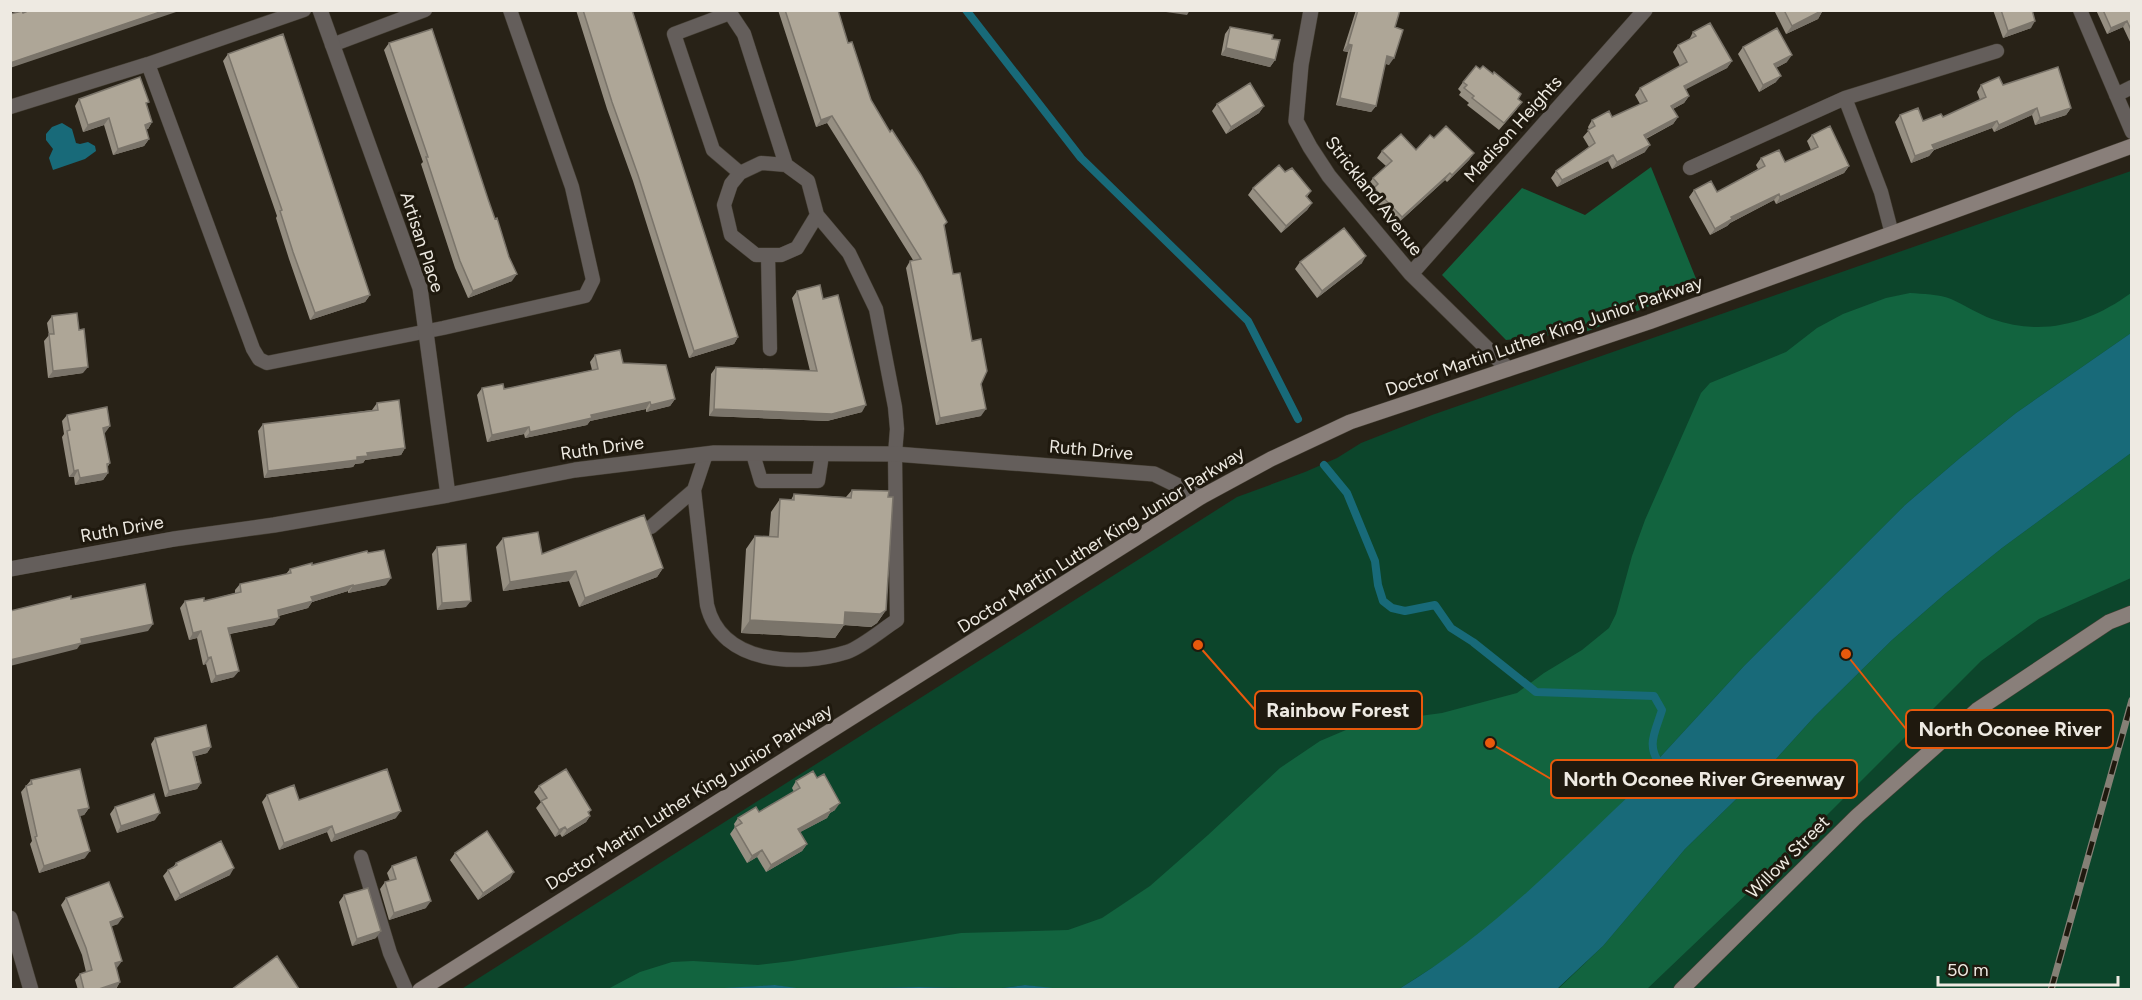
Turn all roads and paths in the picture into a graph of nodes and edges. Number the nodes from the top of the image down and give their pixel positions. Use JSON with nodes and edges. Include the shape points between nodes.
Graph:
{"nodes":[{"id":1,"x":304,"y":10,"type":"edge"},
{"id":2,"x":320,"y":10,"type":"edge"},
{"id":3,"x":425,"y":10,"type":"edge"},
{"id":4,"x":510,"y":10,"type":"edge"},
{"id":5,"x":1311,"y":10,"type":"edge"},
{"id":6,"x":1644,"y":10,"type":"edge"},
{"id":7,"x":2080,"y":10,"type":"edge"},
{"id":8,"x":332,"y":45,"type":"junction"},
{"id":9,"x":1997,"y":51,"type":"dead end"},
{"id":10,"x":148,"y":64,"type":"junction"},
{"id":11,"x":2132,"y":87,"type":"edge"},
{"id":12,"x":2116,"y":95,"type":"junction"},
{"id":13,"x":1845,"y":98,"type":"junction"},
{"id":14,"x":10,"y":107,"type":"edge"},
{"id":15,"x":2132,"y":132,"type":"edge"},
{"id":16,"x":2132,"y":146,"type":"edge"},
{"id":17,"x":786,"y":165,"type":"junction"},
{"id":18,"x":1690,"y":168,"type":"dead end"},
{"id":19,"x":740,"y":173,"type":"junction"},
{"id":20,"x":817,"y":215,"type":"junction"},
{"id":21,"x":1892,"y":234,"type":"junction"},
{"id":22,"x":768,"y":255,"type":"junction"},
{"id":23,"x":1411,"y":274,"type":"junction"},
{"id":24,"x":425,"y":332,"type":"junction"},
{"id":25,"x":770,"y":349,"type":"dead end"},
{"id":26,"x":1508,"y":369,"type":"junction"},
{"id":27,"x":706,"y":454,"type":"junction"},
{"id":28,"x":753,"y":454,"type":"junction"},
{"id":29,"x":895,"y":454,"type":"junction"},
{"id":30,"x":822,"y":455,"type":"junction"},
{"id":31,"x":694,"y":490,"type":"junction"},
{"id":32,"x":448,"y":495,"type":"junction"},
{"id":33,"x":1201,"y":497,"type":"junction"},
{"id":34,"x":651,"y":527,"type":"edge"},
{"id":35,"x":10,"y":569,"type":"edge"},
{"id":36,"x":2132,"y":613,"type":"edge"},
{"id":37,"x":361,"y":856,"type":"dead end"},
{"id":38,"x":10,"y":918,"type":"edge"},
{"id":39,"x":31,"y":990,"type":"edge"},
{"id":40,"x":406,"y":990,"type":"edge"},
{"id":41,"x":420,"y":990,"type":"edge"},
{"id":42,"x":1681,"y":990,"type":"edge"}],
"edges":[{"from":1,"to":10,"type":"lane"},
{"from":2,"to":8,"type":"street","name":"Artisan Place"},
{"from":3,"to":8,"type":"lane"},
{"from":4,"to":24,"type":"lane","via":[[572,187],[593,280],[585,296]]},
{"from":5,"to":23,"type":"street","name":"Strickland Avenue","via":[[1296,121],[1329,176]]},
{"from":6,"to":23,"type":"street","name":"Madison Heights"},
{"from":7,"to":12,"type":"lane"},
{"from":8,"to":24,"type":"street","name":"Artisan Place","via":[[420,288]]},
{"from":9,"to":13,"type":"lane"},
{"from":10,"to":14,"type":"lane"},
{"from":10,"to":24,"type":"lane","via":[[252,349],[259,359],[267,363]]},
{"from":11,"to":12,"type":"lane"},
{"from":12,"to":15,"type":"lane"},
{"from":13,"to":18,"type":"lane"},
{"from":13,"to":21,"type":"lane","via":[[1881,192]]},
{"from":16,"to":21,"type":"main road","name":"Doctor Martin Luther King Junior Parkway"},
{"from":17,"to":19,"type":"lane","via":[[761,163]]},
{"from":17,"to":19,"type":"lane","via":[[744,33],[729,13],[674,34],[713,150]]},
{"from":17,"to":20,"type":"lane","via":[[808,181]]},
{"from":19,"to":22,"type":"lane","via":[[731,184],[724,205],[731,235],[756,255]]},
{"from":20,"to":22,"type":"lane","via":[[797,248],[781,255]]},
{"from":20,"to":29,"type":"lane","via":[[849,253],[876,309],[895,407]]},
{"from":21,"to":26,"type":"main road","name":"Doctor Martin Luther King Junior Parkway"},
{"from":22,"to":25,"type":"lane"},
{"from":23,"to":26,"type":"street","name":"Strickland Avenue"},
{"from":24,"to":32,"type":"street","name":"Artisan Place"},
{"from":26,"to":33,"type":"main road","name":"Doctor Martin Luther King Junior Parkway","via":[[1350,422]]},
{"from":27,"to":28,"type":"street","name":"Ruth Drive"},
{"from":27,"to":31,"type":"lane"},
{"from":27,"to":32,"type":"street","name":"Ruth Drive","via":[[575,470]]},
{"from":28,"to":30,"type":"street","name":"Ruth Drive"},
{"from":28,"to":30,"type":"lane","via":[[761,481],[818,481]]},
{"from":29,"to":30,"type":"street","name":"Ruth Drive"},
{"from":29,"to":31,"type":"lane","via":[[897,620],[850,651],[827,657],[763,657],[741,650],[722,634],[707,605]]},
{"from":29,"to":33,"type":"street","name":"Ruth Drive","via":[[1154,474]]},
{"from":31,"to":34,"type":"lane"},
{"from":32,"to":35,"type":"street","name":"Ruth Drive"},
{"from":33,"to":41,"type":"main road","name":"Doctor Martin Luther King Junior Parkway"},
{"from":36,"to":42,"type":"main road","name":"Willow Street","via":[[2109,622],[1977,710],[1857,816]]},
{"from":37,"to":40,"type":"lane","via":[[390,953]]},
{"from":38,"to":39,"type":"street"}]}
